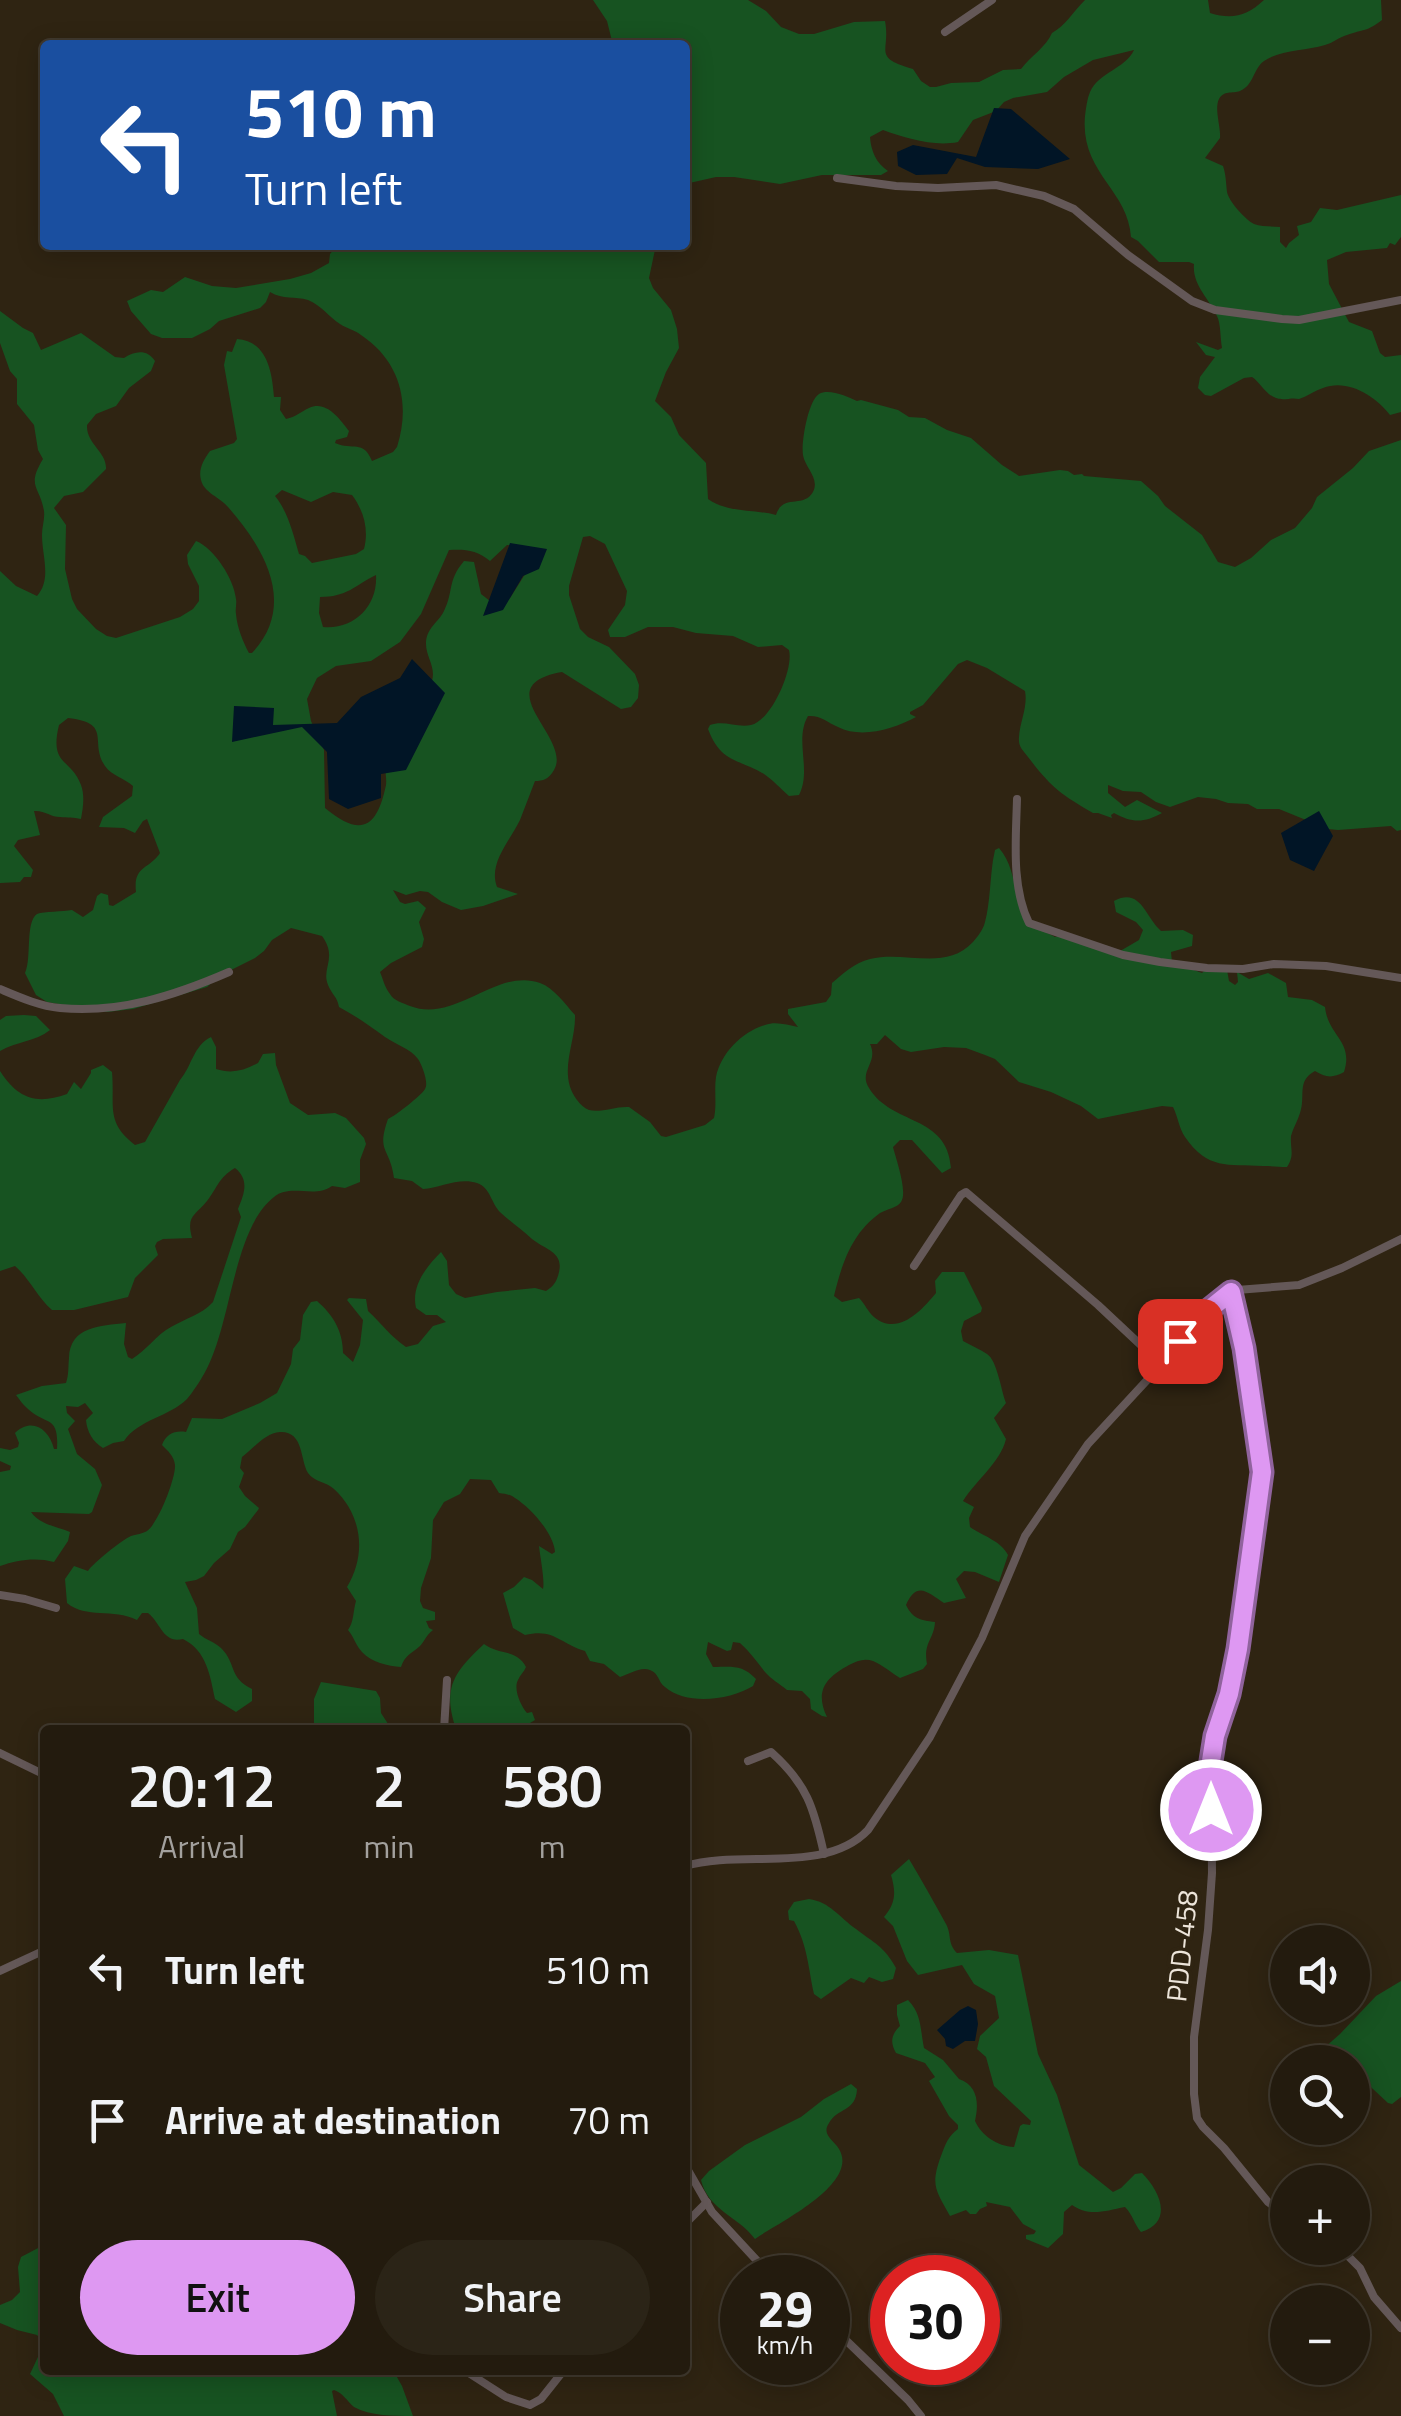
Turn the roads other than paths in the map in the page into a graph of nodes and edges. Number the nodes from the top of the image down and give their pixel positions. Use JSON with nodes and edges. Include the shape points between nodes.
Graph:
{"nodes":[{"id":1,"x":992,"y":0,"type":"edge"},
{"id":2,"x":945,"y":32,"type":"dead end"},
{"id":3,"x":837,"y":178,"type":"dead end"},
{"id":4,"x":1401,"y":300,"type":"edge"},
{"id":5,"x":1017,"y":799,"type":"dead end"},
{"id":6,"x":229,"y":972,"type":"dead end"},
{"id":7,"x":1401,"y":978,"type":"edge"},
{"id":8,"x":0,"y":989,"type":"edge"},
{"id":9,"x":1401,"y":1239,"type":"edge"},
{"id":10,"x":914,"y":1266,"type":"dead end"},
{"id":11,"x":1231,"y":1292,"type":"junction"},
{"id":12,"x":1160,"y":1364,"type":"junction"},
{"id":13,"x":0,"y":1594,"type":"edge"},
{"id":14,"x":56,"y":1608,"type":"dead end"},
{"id":15,"x":448,"y":1680,"type":"dead end"},
{"id":16,"x":444,"y":1725,"type":"edge"},
{"id":17,"x":0,"y":1754,"type":"edge"},
{"id":18,"x":748,"y":1760,"type":"dead end"},
{"id":19,"x":40,"y":1773,"type":"edge"},
{"id":20,"x":824,"y":1854,"type":"junction"},
{"id":21,"x":690,"y":1864,"type":"edge"},
{"id":22,"x":40,"y":1952,"type":"edge"},
{"id":23,"x":0,"y":1971,"type":"edge"},
{"id":24,"x":690,"y":2173,"type":"edge"},
{"id":25,"x":707,"y":2202,"type":"junction"},
{"id":26,"x":1270,"y":2203,"type":"edge"},
{"id":27,"x":690,"y":2219,"type":"edge"},
{"id":28,"x":751,"y":2255,"type":"edge"},
{"id":29,"x":1357,"y":2265,"type":"edge"},
{"id":30,"x":1401,"y":2328,"type":"edge"},
{"id":31,"x":850,"y":2344,"type":"edge"},
{"id":32,"x":472,"y":2375,"type":"edge"},
{"id":33,"x":560,"y":2375,"type":"edge"},
{"id":34,"x":921,"y":2416,"type":"edge"}],
"edges":[{"from":1,"to":2,"type":"street"},
{"from":3,"to":4,"type":"street","via":[[938,188],[996,184],[1044,196],[1074,210],[1173,289],[1215,310],[1299,320]]},
{"from":5,"to":7,"type":"street","via":[[1018,886],[1029,923],[1160,962],[1326,966]]},
{"from":6,"to":8,"type":"street","via":[[194,988],[100,1010],[58,1008]]},
{"from":9,"to":11,"type":"street","via":[[1310,1281]]},
{"from":10,"to":12,"type":"street","via":[[966,1192]]},
{"from":11,"to":12,"type":"street"},
{"from":11,"to":26,"type":"street","name":"PDD-458","number":"PDD-458","via":[[1262,1472],[1238,1649],[1211,1761],[1212,1873],[1194,2094],[1202,2127]]},
{"from":12,"to":20,"type":"street","via":[[1088,1444],[1025,1536],[930,1736],[868,1830],[852,1845]]},
{"from":13,"to":14,"type":"street"},
{"from":15,"to":16,"type":"street"},
{"from":17,"to":19,"type":"street"},
{"from":18,"to":20,"type":"street","via":[[772,1752],[791,1772],[806,1791]]},
{"from":20,"to":21,"type":"street"},
{"from":22,"to":23,"type":"street"},
{"from":24,"to":25,"type":"street"},
{"from":25,"to":27,"type":"street"},
{"from":25,"to":28,"type":"street"},
{"from":29,"to":30,"type":"street"},
{"from":31,"to":34,"type":"street"},
{"from":32,"to":33,"type":"street","via":[[530,2405]]}]}
